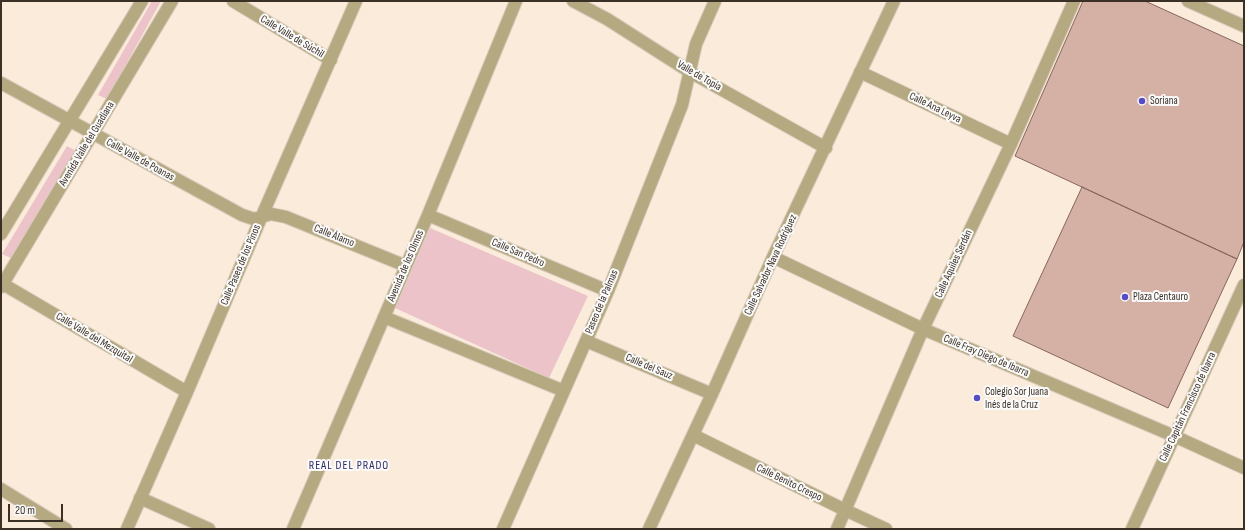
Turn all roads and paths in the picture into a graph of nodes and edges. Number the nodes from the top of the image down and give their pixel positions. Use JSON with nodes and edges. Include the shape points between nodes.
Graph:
{"nodes":[{"id":1,"x":142,"y":1,"type":"edge"},
{"id":2,"x":172,"y":1,"type":"edge"},
{"id":3,"x":233,"y":1,"type":"edge"},
{"id":4,"x":356,"y":1,"type":"edge"},
{"id":5,"x":516,"y":1,"type":"edge"},
{"id":6,"x":573,"y":1,"type":"edge"},
{"id":7,"x":715,"y":1,"type":"edge"},
{"id":8,"x":894,"y":1,"type":"edge"},
{"id":9,"x":1074,"y":1,"type":"edge"},
{"id":10,"x":1188,"y":1,"type":"edge"},
{"id":11,"x":1244,"y":26,"type":"edge"},
{"id":12,"x":331,"y":60,"type":"junction"},
{"id":13,"x":690,"y":72,"type":"junction"},
{"id":14,"x":860,"y":72,"type":"junction"},
{"id":15,"x":1,"y":83,"type":"edge"},
{"id":16,"x":70,"y":120,"type":"junction"},
{"id":17,"x":93,"y":134,"type":"junction"},
{"id":18,"x":1011,"y":144,"type":"junction"},
{"id":19,"x":826,"y":148,"type":"junction"},
{"id":20,"x":428,"y":215,"type":"junction"},
{"id":21,"x":261,"y":218,"type":"junction"},
{"id":22,"x":1,"y":234,"type":"edge"},
{"id":23,"x":773,"y":257,"type":"junction"},
{"id":24,"x":406,"y":266,"type":"junction"},
{"id":25,"x":2,"y":285,"type":"edge"},
{"id":26,"x":1244,"y":286,"type":"edge"},
{"id":27,"x":608,"y":291,"type":"junction"},
{"id":28,"x":384,"y":317,"type":"junction"},
{"id":29,"x":924,"y":329,"type":"junction"},
{"id":30,"x":586,"y":341,"type":"junction"},
{"id":31,"x":564,"y":391,"type":"junction"},
{"id":32,"x":187,"y":392,"type":"junction"},
{"id":33,"x":712,"y":394,"type":"junction"},
{"id":34,"x":693,"y":435,"type":"junction"},
{"id":35,"x":1174,"y":436,"type":"junction"},
{"id":36,"x":1244,"y":468,"type":"edge"},
{"id":37,"x":1,"y":489,"type":"edge"},
{"id":38,"x":140,"y":498,"type":"junction"},
{"id":39,"x":844,"y":510,"type":"junction"},
{"id":40,"x":66,"y":529,"type":"edge"},
{"id":41,"x":127,"y":529,"type":"edge"},
{"id":42,"x":209,"y":529,"type":"edge"},
{"id":43,"x":294,"y":529,"type":"edge"},
{"id":44,"x":503,"y":529,"type":"edge"},
{"id":45,"x":649,"y":529,"type":"edge"},
{"id":46,"x":836,"y":529,"type":"edge"},
{"id":47,"x":886,"y":529,"type":"edge"},
{"id":48,"x":1132,"y":529,"type":"edge"}],
"edges":[{"from":1,"to":16,"type":"street"},
{"from":2,"to":17,"type":"street","name":"Avenida Valle del Guadiana"},
{"from":3,"to":12,"type":"street","name":"Calle Valle de Súchil"},
{"from":4,"to":12,"type":"street","name":"Calle Paseo de los Pinos"},
{"from":5,"to":20,"type":"street","name":"Avenida de los Olmos"},
{"from":6,"to":13,"type":"street","name":"Valle de Topia","via":[[607,19]]},
{"from":7,"to":13,"type":"street","name":"Paseo de la Palmas","via":[[696,44]]},
{"from":8,"to":14,"type":"street","name":"Calle Salvador Nava Rodríguez"},
{"from":9,"to":18,"type":"street","name":"Calle Aquiles Serdán"},
{"from":10,"to":11,"type":"street"},
{"from":12,"to":21,"type":"street","name":"Calle Paseo de los Pinos"},
{"from":13,"to":19,"type":"street","name":"Valle de Topia"},
{"from":13,"to":27,"type":"street","name":"Paseo de la Palmas","via":[[682,105]]},
{"from":14,"to":18,"type":"street","name":"Calle Ana Leyva"},
{"from":14,"to":19,"type":"street","name":"Calle Salvador Nava Rodríguez"},
{"from":15,"to":16,"type":"street","name":"Calle Valle de Poanas"},
{"from":16,"to":17,"type":"street","name":"Calle Valle de Poanas"},
{"from":16,"to":22,"type":"street"},
{"from":17,"to":21,"type":"street","name":"Calle Valle de Poanas","via":[[242,216]]},
{"from":17,"to":25,"type":"street","name":"Avenida Valle del Guadiana"},
{"from":18,"to":29,"type":"street","name":"Calle Aquiles Serdán"},
{"from":19,"to":23,"type":"street","name":"Calle Salvador Nava Rodríguez"},
{"from":20,"to":24,"type":"street","name":"Avenida de los Olmos"},
{"from":20,"to":27,"type":"street","name":"Calle San Pedro"},
{"from":21,"to":24,"type":"street","name":"Calle Álamo","via":[[272,214],[286,217]]},
{"from":21,"to":32,"type":"street","name":"Calle Paseo de los Pinos"},
{"from":23,"to":29,"type":"street","name":"Calle Fray Diego de Ibarra"},
{"from":23,"to":33,"type":"street","name":"Calle Salvador Nava Rodríguez"},
{"from":24,"to":28,"type":"street","name":"Avenida de los Olmos"},
{"from":25,"to":32,"type":"street","name":"Calle Valle del Mezquital"},
{"from":26,"to":35,"type":"street","name":"Calle Capitán Francisco de Ibarra"},
{"from":27,"to":30,"type":"street","name":"Paseo de la Palmas"},
{"from":28,"to":31,"type":"street"},
{"from":28,"to":43,"type":"street","name":"Avenida de los Olmos"},
{"from":29,"to":35,"type":"street","name":"Calle Fray Diego de Ibarra"},
{"from":29,"to":39,"type":"street","name":"Calle Aquiles Serdán"},
{"from":30,"to":31,"type":"street","name":"Paseo de la Palmas"},
{"from":30,"to":33,"type":"street","name":"Calle del Sauz"},
{"from":31,"to":44,"type":"street","name":"Paseo de la Palmas"},
{"from":32,"to":38,"type":"street","name":"Calle Paseo de los Pinos"},
{"from":33,"to":34,"type":"street","name":"Calle Salvador Nava Rodríguez"},
{"from":34,"to":39,"type":"street","name":"Calle Benito Crespo"},
{"from":34,"to":45,"type":"street","name":"Calle Salvador Nava Rodríguez"},
{"from":35,"to":36,"type":"street","name":"Calle Fray Diego de Ibarra"},
{"from":35,"to":48,"type":"street","name":"Calle Capitán Francisco de Ibarra"},
{"from":37,"to":40,"type":"street"},
{"from":38,"to":41,"type":"street","name":"Calle Paseo de los Pinos"},
{"from":38,"to":42,"type":"street"},
{"from":39,"to":46,"type":"street","name":"Calle Aquiles Serdán"},
{"from":39,"to":47,"type":"street","name":"Calle Benito Crespo"}]}
